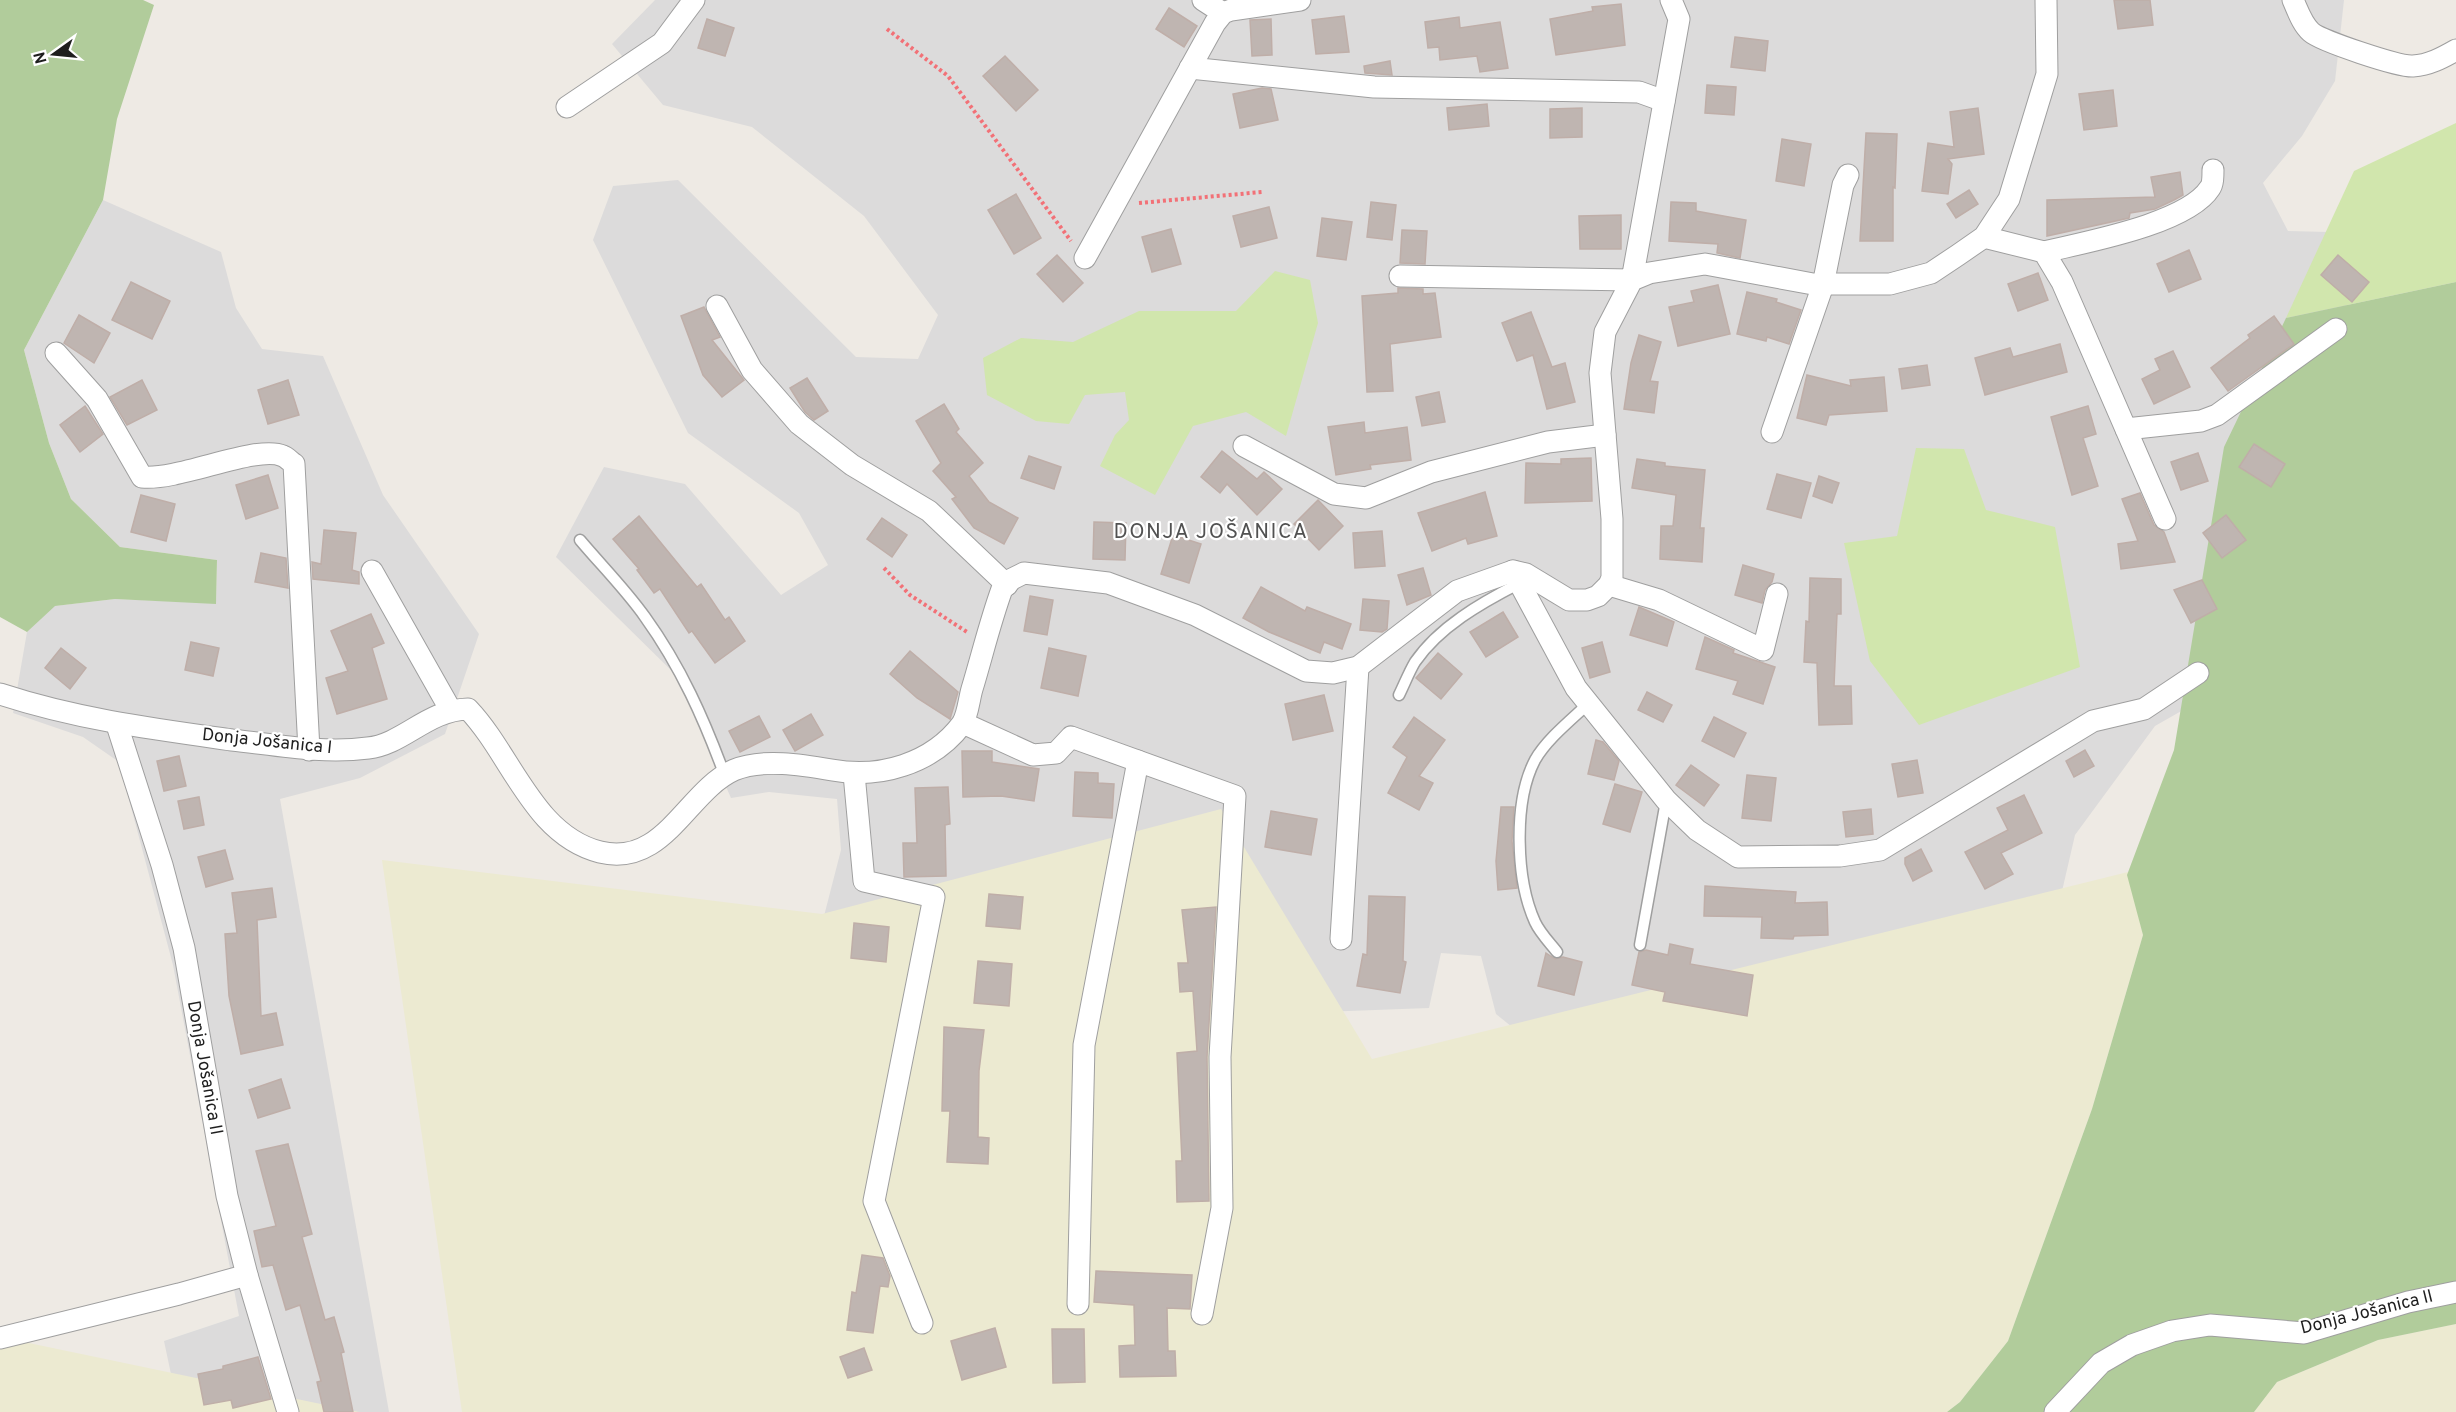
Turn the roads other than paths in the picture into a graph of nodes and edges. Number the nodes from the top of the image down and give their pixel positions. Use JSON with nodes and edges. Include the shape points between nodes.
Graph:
{"nodes":[{"id":1,"x":694,"y":0,"type":"edge"},
{"id":2,"x":1203,"y":0,"type":"edge"},
{"id":3,"x":1300,"y":0,"type":"edge"},
{"id":4,"x":1671,"y":0,"type":"edge"},
{"id":5,"x":2046,"y":0,"type":"edge"},
{"id":6,"x":2293,"y":0,"type":"edge"},
{"id":7,"x":1223,"y":13,"type":"junction"},
{"id":8,"x":2456,"y":50,"type":"edge"},
{"id":9,"x":2456,"y":64,"type":"edge"},
{"id":10,"x":2411,"y":66,"type":"junction"},
{"id":11,"x":1190,"y":68,"type":"junction"},
{"id":12,"x":1664,"y":101,"type":"junction"},
{"id":13,"x":567,"y":107,"type":"dead end"},
{"id":14,"x":2213,"y":170,"type":"dead end"},
{"id":15,"x":1848,"y":175,"type":"dead end"},
{"id":16,"x":1984,"y":237,"type":"junction"},
{"id":17,"x":2044,"y":252,"type":"junction"},
{"id":18,"x":1085,"y":258,"type":"road end"},
{"id":19,"x":1400,"y":276,"type":"dead end"},
{"id":20,"x":1632,"y":280,"type":"junction"},
{"id":21,"x":1823,"y":285,"type":"junction"},
{"id":22,"x":717,"y":306,"type":"dead end"},
{"id":23,"x":2336,"y":329,"type":"dead end"},
{"id":24,"x":56,"y":352,"type":"dead end"},
{"id":25,"x":2126,"y":429,"type":"junction"},
{"id":26,"x":1772,"y":432,"type":"dead end"},
{"id":27,"x":1605,"y":435,"type":"junction"},
{"id":28,"x":1244,"y":446,"type":"dead end"},
{"id":29,"x":2165,"y":519,"type":"dead end"},
{"id":30,"x":580,"y":540,"type":"dead end"},
{"id":31,"x":372,"y":571,"type":"dead end"},
{"id":32,"x":1516,"y":577,"type":"junction"},
{"id":33,"x":1007,"y":585,"type":"junction"},
{"id":34,"x":1610,"y":585,"type":"junction"},
{"id":35,"x":1777,"y":594,"type":"dead end"},
{"id":36,"x":1358,"y":667,"type":"junction"},
{"id":37,"x":2198,"y":673,"type":"dead end"},
{"id":38,"x":0,"y":694,"type":"edge"},
{"id":39,"x":1399,"y":695,"type":"dead end"},
{"id":40,"x":1589,"y":703,"type":"junction"},
{"id":41,"x":450,"y":709,"type":"junction"},
{"id":42,"x":963,"y":723,"type":"junction"},
{"id":43,"x":117,"y":725,"type":"junction"},
{"id":44,"x":309,"y":750,"type":"junction"},
{"id":45,"x":1138,"y":761,"type":"junction"},
{"id":46,"x":854,"y":774,"type":"junction"},
{"id":47,"x":725,"y":776,"type":"junction"},
{"id":48,"x":1666,"y":800,"type":"junction"},
{"id":49,"x":1341,"y":939,"type":"dead end"},
{"id":50,"x":1640,"y":945,"type":"dead end"},
{"id":51,"x":1557,"y":952,"type":"dead end"},
{"id":52,"x":246,"y":1275,"type":"junction"},
{"id":53,"x":2456,"y":1292,"type":"edge"},
{"id":54,"x":1078,"y":1304,"type":"dead end"},
{"id":55,"x":1202,"y":1314,"type":"dead end"},
{"id":56,"x":922,"y":1323,"type":"dead end"},
{"id":57,"x":0,"y":1338,"type":"edge"},
{"id":58,"x":288,"y":1412,"type":"edge"},
{"id":59,"x":2055,"y":1412,"type":"edge"}],
"edges":[{"from":1,"to":13,"type":"street","via":[[662,43]]},
{"from":2,"to":7,"type":"street"},
{"from":3,"to":7,"type":"street"},
{"from":4,"to":12,"type":"street","via":[[1679,19]]},
{"from":5,"to":16,"type":"street","via":[[2047,74],[2009,199]]},
{"from":6,"to":10,"type":"street","via":[[2313,34],[2361,53]]},
{"from":7,"to":11,"type":"street"},
{"from":8,"to":10,"type":"street","via":[[2437,61]]},
{"from":9,"to":10,"type":"street","via":[[2442,68]]},
{"from":11,"to":12,"type":"street","via":[[1374,87],[1639,92]]},
{"from":11,"to":18,"type":"street"},
{"from":12,"to":20,"type":"street"},
{"from":14,"to":17,"type":"street","via":[[2212,186],[2200,200],[2141,228]]},
{"from":15,"to":21,"type":"street"},
{"from":16,"to":17,"type":"street"},
{"from":16,"to":21,"type":"street","via":[[1931,273],[1890,284]]},
{"from":17,"to":25,"type":"street","via":[[2062,282]]},
{"from":19,"to":20,"type":"street"},
{"from":20,"to":21,"type":"street","via":[[1648,273],[1705,264]]},
{"from":20,"to":27,"type":"street","via":[[1605,332],[1600,373]]},
{"from":21,"to":26,"type":"street"},
{"from":22,"to":33,"type":"street","via":[[752,370],[799,424],[852,465],[929,511]]},
{"from":23,"to":25,"type":"street","via":[[2217,415]]},
{"from":24,"to":44,"type":"street","via":[[97,399],[142,477],[168,476],[265,453],[282,455],[294,464]]},
{"from":25,"to":29,"type":"street"},
{"from":27,"to":28,"type":"street","via":[[1548,442],[1442,469],[1366,498],[1334,494]]},
{"from":27,"to":34,"type":"street","via":[[1612,519]]},
{"from":30,"to":47,"type":"lane","via":[[645,616],[702,712]]},
{"from":31,"to":41,"type":"street"},
{"from":32,"to":34,"type":"street","via":[[1526,574],[1569,600],[1598,596]]},
{"from":32,"to":36,"type":"street","via":[[1457,591]]},
{"from":32,"to":39,"type":"lane","via":[[1431,643]]},
{"from":32,"to":40,"type":"street","via":[[1576,688]]},
{"from":33,"to":36,"type":"street","via":[[1024,573],[1108,583],[1195,615],[1306,670],[1334,673]]},
{"from":33,"to":42,"type":"street","via":[[997,604]]},
{"from":34,"to":35,"type":"street","via":[[1659,600],[1763,650]]},
{"from":36,"to":49,"type":"street"},
{"from":37,"to":48,"type":"street","via":[[2144,709],[2093,722],[1880,850],[1840,856],[1738,857],[1697,830]]},
{"from":38,"to":43,"type":"street","name":"Donja Jošanica I"},
{"from":40,"to":48,"type":"street"},
{"from":40,"to":51,"type":"lane","via":[[1535,760],[1523,795],[1520,850],[1524,894],[1536,925]]},
{"from":41,"to":44,"type":"street","name":"Donja Jošanica I","via":[[370,748]]},
{"from":41,"to":47,"type":"street","via":[[468,709],[488,729],[536,807],[559,831],[574,842],[601,852],[620,853],[646,846],[668,832]]},
{"from":42,"to":45,"type":"street","via":[[1033,755],[1056,753],[1071,737]]},
{"from":42,"to":46,"type":"street","via":[[926,757],[897,768]]},
{"from":43,"to":44,"type":"street","name":"Donja Jošanica I"},
{"from":43,"to":52,"type":"street","name":"Donja Jošanica II","via":[[184,948],[210,1109]]},
{"from":45,"to":54,"type":"street","via":[[1084,1045]]},
{"from":45,"to":55,"type":"street","via":[[1235,796],[1220,1057],[1222,1208]]},
{"from":46,"to":47,"type":"street","via":[[805,765],[755,765]]},
{"from":46,"to":56,"type":"street","via":[[864,880],[934,897],[874,1201]]},
{"from":48,"to":50,"type":"lane"},
{"from":52,"to":57,"type":"street"},
{"from":52,"to":58,"type":"street","name":"Donja Jošanica II"},
{"from":53,"to":59,"type":"street","name":"Donja Jošanica II","via":[[2304,1333],[2210,1325],[2172,1331],[2132,1345],[2101,1363]]}]}
